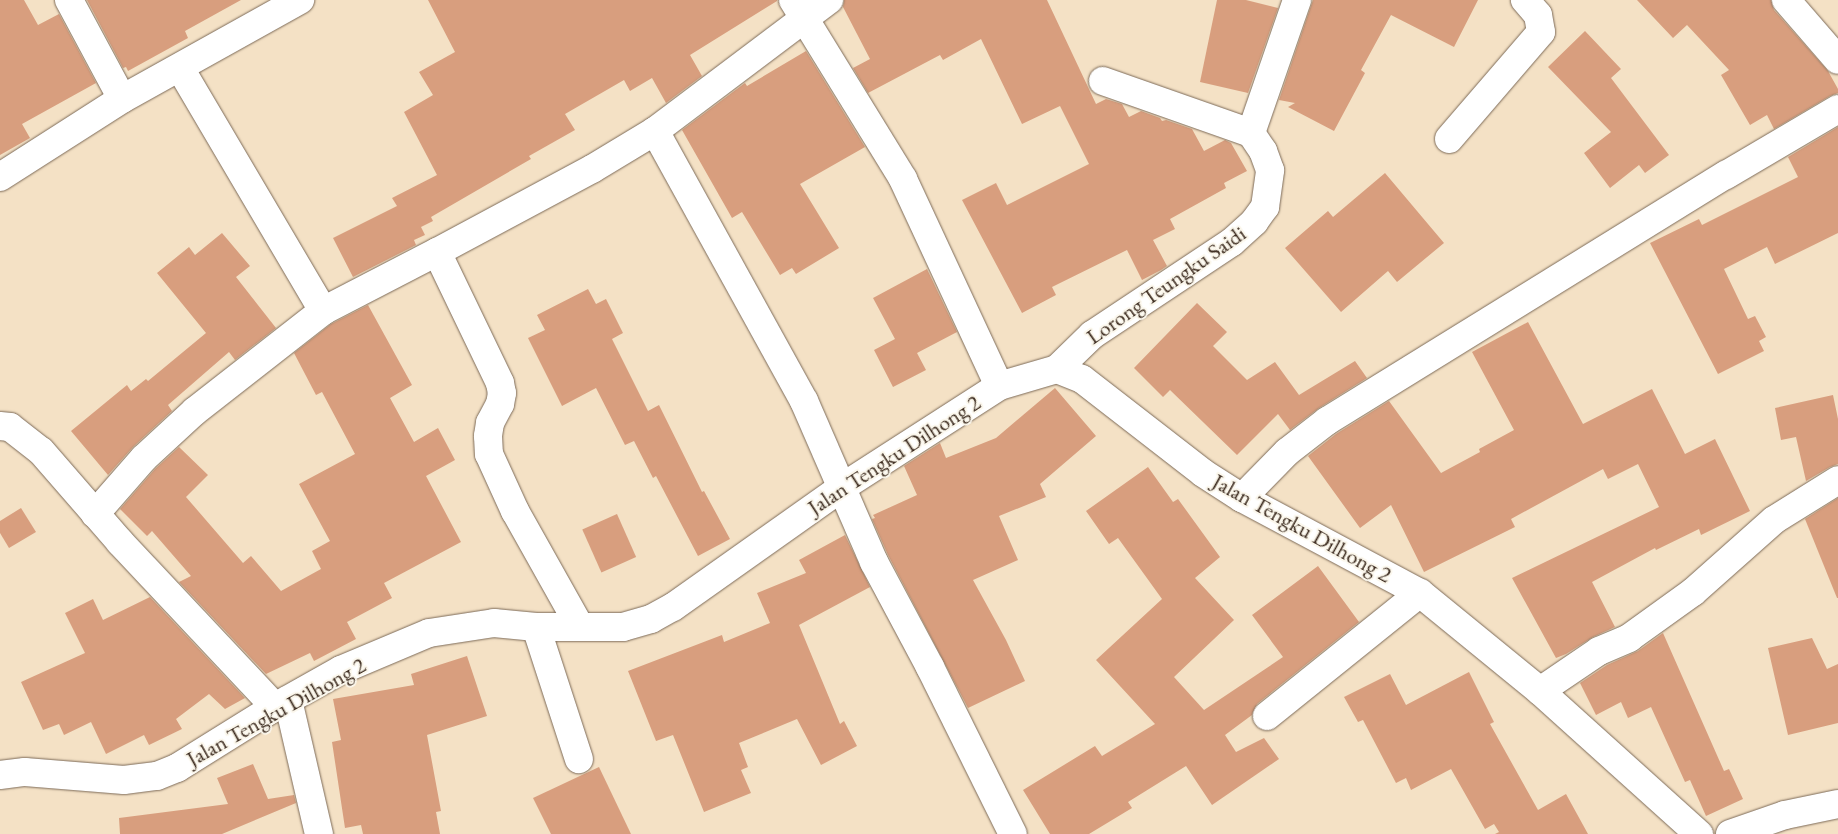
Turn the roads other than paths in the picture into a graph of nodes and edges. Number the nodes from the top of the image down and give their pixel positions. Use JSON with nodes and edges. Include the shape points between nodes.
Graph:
{"nodes":[{"id":1,"x":69,"y":0,"type":"edge"},
{"id":2,"x":300,"y":0,"type":"edge"},
{"id":3,"x":829,"y":0,"type":"edge"},
{"id":4,"x":1297,"y":0,"type":"edge"},
{"id":5,"x":1525,"y":0,"type":"edge"},
{"id":6,"x":1786,"y":0,"type":"edge"},
{"id":7,"x":799,"y":8,"type":"edge"},
{"id":8,"x":1838,"y":60,"type":"edge"},
{"id":9,"x":180,"y":68,"type":"junction"},
{"id":10,"x":1103,"y":81,"type":"dead end"},
{"id":11,"x":122,"y":99,"type":"junction"},
{"id":12,"x":1838,"y":109,"type":"edge"},
{"id":13,"x":655,"y":131,"type":"junction"},
{"id":14,"x":1251,"y":134,"type":"junction"},
{"id":15,"x":1449,"y":139,"type":"dead end"},
{"id":16,"x":0,"y":177,"type":"edge"},
{"id":17,"x":437,"y":252,"type":"junction"},
{"id":18,"x":323,"y":311,"type":"junction"},
{"id":19,"x":1057,"y":369,"type":"junction"},
{"id":20,"x":999,"y":386,"type":"junction"},
{"id":21,"x":0,"y":426,"type":"edge"},
{"id":22,"x":1838,"y":480,"type":"edge"},
{"id":23,"x":841,"y":488,"type":"junction"},
{"id":24,"x":1242,"y":498,"type":"junction"},
{"id":25,"x":95,"y":514,"type":"junction"},
{"id":26,"x":1420,"y":593,"type":"junction"},
{"id":27,"x":580,"y":626,"type":"junction"},
{"id":28,"x":536,"y":627,"type":"junction"},
{"id":29,"x":1540,"y":692,"type":"junction"},
{"id":30,"x":282,"y":703,"type":"junction"},
{"id":31,"x":1267,"y":716,"type":"dead end"},
{"id":32,"x":579,"y":759,"type":"dead end"},
{"id":33,"x":0,"y":775,"type":"edge"},
{"id":34,"x":1838,"y":804,"type":"edge"},
{"id":35,"x":318,"y":834,"type":"edge"},
{"id":36,"x":1013,"y":834,"type":"edge"},
{"id":37,"x":1699,"y":834,"type":"edge"},
{"id":38,"x":1730,"y":834,"type":"edge"}],
"edges":[{"from":1,"to":11,"type":"street"},
{"from":2,"to":9,"type":"street"},
{"from":3,"to":7,"type":"street"},
{"from":4,"to":14,"type":"street"},
{"from":5,"to":15,"type":"street","via":[[1538,15],[1541,32]]},
{"from":6,"to":8,"type":"street"},
{"from":7,"to":13,"type":"street"},
{"from":7,"to":20,"type":"street","via":[[903,179]]},
{"from":9,"to":11,"type":"street"},
{"from":9,"to":18,"type":"street"},
{"from":10,"to":14,"type":"street"},
{"from":11,"to":16,"type":"street"},
{"from":12,"to":24,"type":"street","via":[[1726,174],[1327,421],[1287,452]]},
{"from":13,"to":17,"type":"street","via":[[592,169]]},
{"from":13,"to":23,"type":"street","via":[[804,401]]},
{"from":14,"to":19,"type":"street","name":"Lorong Teungku Saidi","via":[[1270,170],[1265,207],[1254,222],[1232,242],[1092,335]]},
{"from":17,"to":18,"type":"street"},
{"from":17,"to":27,"type":"street","via":[[500,383],[500,404],[490,423],[489,454],[515,511]]},
{"from":18,"to":25,"type":"street","via":[[195,411],[144,458]]},
{"from":19,"to":20,"type":"street","name":"Jalan Tengku Dilhong 2"},
{"from":19,"to":24,"type":"street","name":"Jalan Tengku Dilhong 2","via":[[1082,379],[1203,473]]},
{"from":20,"to":23,"type":"street","name":"Jalan Tengku Dilhong 2"},
{"from":21,"to":25,"type":"street","via":[[10,427],[40,451]]},
{"from":22,"to":29,"type":"street","via":[[1774,520],[1693,592],[1629,638],[1599,651]]},
{"from":23,"to":27,"type":"street","name":"Jalan Tengku Dilhong 2","via":[[673,607],[651,619],[623,627]]},
{"from":23,"to":36,"type":"street","via":[[874,562]]},
{"from":24,"to":26,"type":"street","name":"Jalan Tengku Dilhong 2"},
{"from":25,"to":30,"type":"street"},
{"from":26,"to":29,"type":"street","name":"Jalan Tengku Dilhong 2"},
{"from":26,"to":31,"type":"street"},
{"from":27,"to":28,"type":"street","name":"Jalan Tengku Dilhong 2"},
{"from":28,"to":30,"type":"street","name":"Jalan Tengku Dilhong 2","via":[[494,623],[429,633],[341,670]]},
{"from":28,"to":32,"type":"street"},
{"from":29,"to":37,"type":"street","name":"Jalan Tengku Dilhong 2"},
{"from":30,"to":33,"type":"street","name":"Jalan Tengku Dilhong 2","via":[[177,768],[157,776],[124,780],[24,772]]},
{"from":30,"to":35,"type":"street"},
{"from":34,"to":38,"type":"street","via":[[1785,815]]}]}
